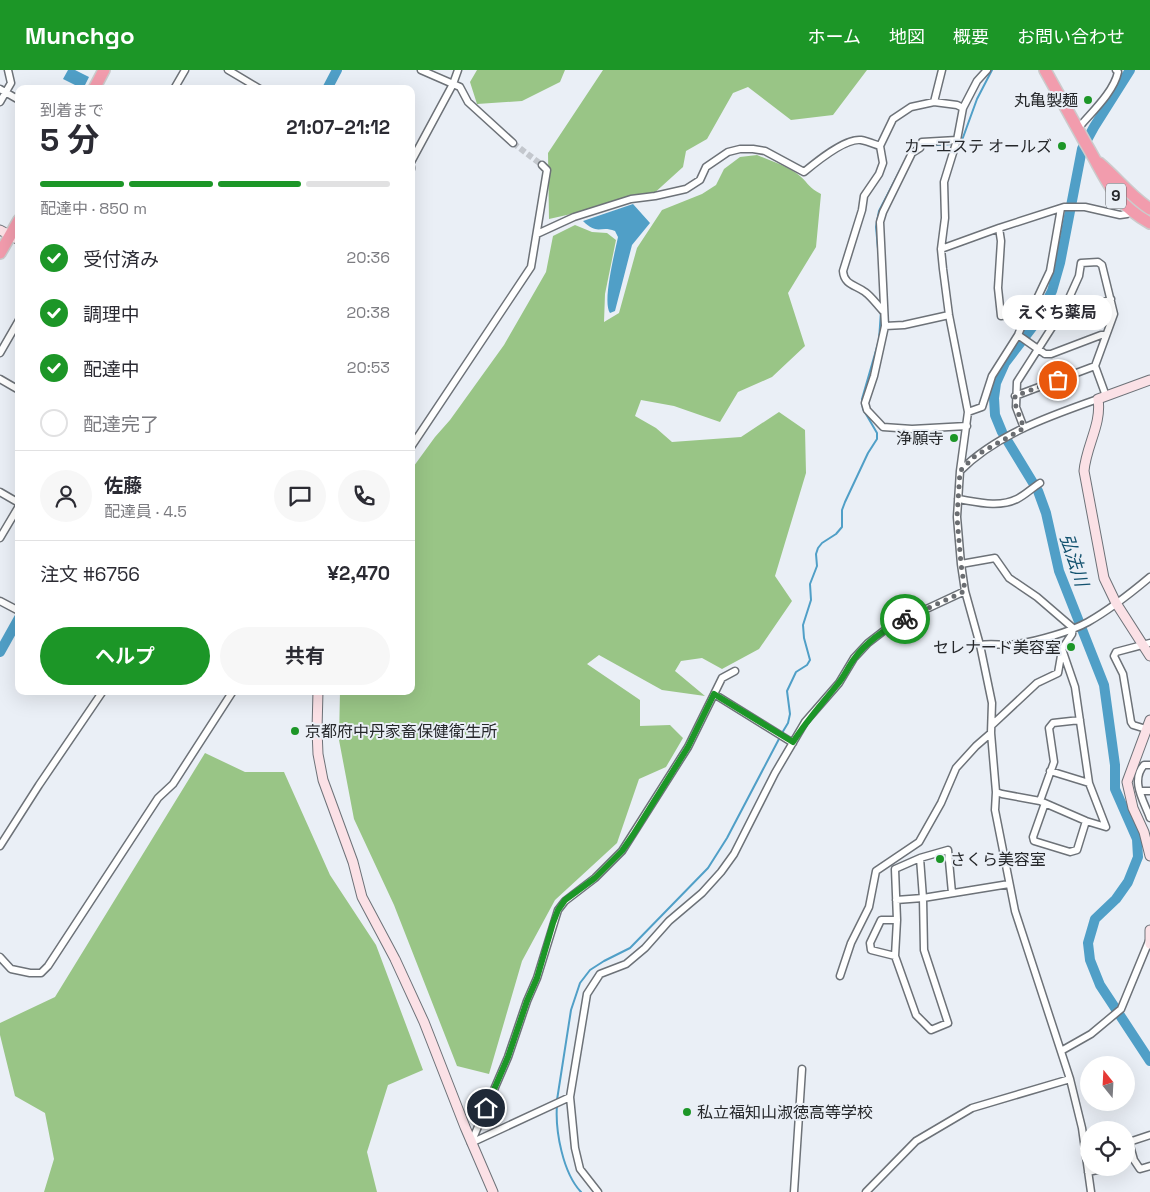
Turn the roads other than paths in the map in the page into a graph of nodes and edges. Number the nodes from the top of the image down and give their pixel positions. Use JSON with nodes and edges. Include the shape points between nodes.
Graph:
{"nodes":[{"id":1,"x":8,"y":70,"type":"edge"},
{"id":2,"x":104,"y":70,"type":"edge"},
{"id":3,"x":185,"y":70,"type":"edge"},
{"id":4,"x":228,"y":70,"type":"edge"},
{"id":5,"x":422,"y":70,"type":"edge"},
{"id":6,"x":458,"y":70,"type":"edge"},
{"id":7,"x":942,"y":70,"type":"edge"},
{"id":8,"x":986,"y":70,"type":"edge"},
{"id":9,"x":1045,"y":70,"type":"edge"},
{"id":10,"x":1116,"y":70,"type":"edge"},
{"id":11,"x":453,"y":84,"type":"junction"},
{"id":12,"x":96,"y":85,"type":"edge"},
{"id":13,"x":176,"y":85,"type":"edge"},
{"id":14,"x":253,"y":85,"type":"edge"},
{"id":15,"x":3,"y":90,"type":"edge"},
{"id":16,"x":15,"y":98,"type":"edge"},
{"id":17,"x":0,"y":102,"type":"edge"},
{"id":18,"x":934,"y":102,"type":"junction"},
{"id":19,"x":963,"y":108,"type":"junction"},
{"id":20,"x":1081,"y":135,"type":"junction"},
{"id":21,"x":957,"y":140,"type":"junction"},
{"id":22,"x":513,"y":143,"type":"tunnel mouth"},
{"id":23,"x":880,"y":146,"type":"junction"},
{"id":24,"x":415,"y":155,"type":"edge"},
{"id":25,"x":1094,"y":158,"type":"junction"},
{"id":26,"x":542,"y":165,"type":"dead end"},
{"id":27,"x":1062,"y":208,"type":"junction"},
{"id":28,"x":1150,"y":209,"type":"edge"},
{"id":29,"x":1130,"y":210,"type":"junction"},
{"id":30,"x":1150,"y":223,"type":"edge"},
{"id":31,"x":999,"y":228,"type":"junction"},
{"id":32,"x":537,"y":234,"type":"junction"},
{"id":33,"x":9,"y":235,"type":"edge"},
{"id":34,"x":941,"y":249,"type":"junction"},
{"id":35,"x":0,"y":253,"type":"edge"},
{"id":36,"x":1112,"y":299,"type":"junction"},
{"id":37,"x":884,"y":312,"type":"junction"},
{"id":38,"x":1061,"y":314,"type":"junction"},
{"id":39,"x":949,"y":315,"type":"junction"},
{"id":40,"x":885,"y":326,"type":"junction"},
{"id":41,"x":15,"y":327,"type":"edge"},
{"id":42,"x":1019,"y":332,"type":"junction"},
{"id":43,"x":1106,"y":335,"type":"junction"},
{"id":44,"x":1038,"y":349,"type":"junction"},
{"id":45,"x":0,"y":352,"type":"edge"},
{"id":46,"x":1095,"y":366,"type":"junction"},
{"id":47,"x":0,"y":379,"type":"edge"},
{"id":48,"x":1150,"y":380,"type":"edge"},
{"id":49,"x":15,"y":388,"type":"edge"},
{"id":50,"x":1015,"y":396,"type":"junction"},
{"id":51,"x":1102,"y":397,"type":"junction"},
{"id":52,"x":968,"y":412,"type":"junction"},
{"id":53,"x":968,"y":426,"type":"junction"},
{"id":54,"x":1024,"y":428,"type":"junction"},
{"id":55,"x":415,"y":441,"type":"edge"},
{"id":56,"x":960,"y":471,"type":"junction"},
{"id":57,"x":1040,"y":483,"type":"dead end"},
{"id":58,"x":0,"y":492,"type":"edge"},
{"id":59,"x":958,"y":499,"type":"junction"},
{"id":60,"x":15,"y":502,"type":"edge"},
{"id":61,"x":15,"y":512,"type":"edge"},
{"id":62,"x":0,"y":538,"type":"edge"},
{"id":63,"x":961,"y":564,"type":"junction"},
{"id":64,"x":1150,"y":577,"type":"edge"},
{"id":65,"x":965,"y":591,"type":"junction"},
{"id":66,"x":0,"y":601,"type":"edge"},
{"id":67,"x":1116,"y":603,"type":"junction"},
{"id":68,"x":15,"y":608,"type":"edge"},
{"id":69,"x":1074,"y":628,"type":"junction"},
{"id":70,"x":1147,"y":643,"type":"edge"},
{"id":71,"x":980,"y":645,"type":"junction"},
{"id":72,"x":1062,"y":649,"type":"junction"},
{"id":73,"x":1150,"y":656,"type":"edge"},
{"id":74,"x":735,"y":671,"type":"dead end"},
{"id":75,"x":714,"y":694,"type":"junction"},
{"id":76,"x":100,"y":695,"type":"edge"},
{"id":77,"x":230,"y":695,"type":"edge"},
{"id":78,"x":318,"y":695,"type":"edge"},
{"id":79,"x":1080,"y":720,"type":"junction"},
{"id":80,"x":1150,"y":720,"type":"edge"},
{"id":81,"x":992,"y":725,"type":"junction"},
{"id":82,"x":1146,"y":729,"type":"junction"},
{"id":83,"x":991,"y":733,"type":"junction"},
{"id":84,"x":793,"y":742,"type":"junction"},
{"id":85,"x":1150,"y":765,"type":"edge"},
{"id":86,"x":1050,"y":771,"type":"junction"},
{"id":87,"x":1089,"y":783,"type":"junction"},
{"id":88,"x":1140,"y":791,"type":"junction"},
{"id":89,"x":1150,"y":791,"type":"edge"},
{"id":90,"x":996,"y":792,"type":"junction"},
{"id":91,"x":1042,"y":802,"type":"junction"},
{"id":92,"x":1150,"y":818,"type":"edge"},
{"id":93,"x":1086,"y":821,"type":"junction"},
{"id":94,"x":0,"y":846,"type":"edge"},
{"id":95,"x":1150,"y":856,"type":"edge"},
{"id":96,"x":920,"y":858,"type":"junction"},
{"id":97,"x":1009,"y":884,"type":"junction"},
{"id":98,"x":952,"y":893,"type":"junction"},
{"id":99,"x":923,"y":898,"type":"junction"},
{"id":100,"x":896,"y":900,"type":"junction"},
{"id":101,"x":897,"y":920,"type":"junction"},
{"id":102,"x":1150,"y":936,"type":"edge"},
{"id":103,"x":895,"y":956,"type":"junction"},
{"id":104,"x":0,"y":957,"type":"edge"},
{"id":105,"x":840,"y":976,"type":"dead end"},
{"id":106,"x":1061,"y":1050,"type":"junction"},
{"id":107,"x":802,"y":1069,"type":"dead end"},
{"id":108,"x":1070,"y":1078,"type":"junction"},
{"id":109,"x":570,"y":1097,"type":"junction"},
{"id":110,"x":1080,"y":1121,"type":"edge"},
{"id":111,"x":1150,"y":1135,"type":"edge"},
{"id":112,"x":1135,"y":1140,"type":"edge"},
{"id":113,"x":471,"y":1142,"type":"junction"},
{"id":114,"x":1135,"y":1162,"type":"edge"},
{"id":115,"x":1150,"y":1166,"type":"edge"},
{"id":116,"x":1089,"y":1176,"type":"edge"},
{"id":117,"x":493,"y":1192,"type":"edge"},
{"id":118,"x":598,"y":1192,"type":"edge"},
{"id":119,"x":794,"y":1192,"type":"edge"},
{"id":120,"x":866,"y":1192,"type":"edge"},
{"id":121,"x":1091,"y":1192,"type":"edge"}],
"edges":[{"from":1,"to":15,"type":"street","via":[[11,83]]},
{"from":2,"to":12,"type":"highway"},
{"from":3,"to":13,"type":"street"},
{"from":4,"to":14,"type":"street"},
{"from":5,"to":11,"type":"street"},
{"from":6,"to":11,"type":"street"},
{"from":7,"to":18,"type":"street"},
{"from":8,"to":19,"type":"street"},
{"from":9,"to":20,"type":"highway","number":"9"},
{"from":10,"to":20,"type":"street","via":[[1117,77],[1111,87],[1081,125]]},
{"from":11,"to":22,"type":"street","via":[[460,87],[468,102]]},
{"from":11,"to":24,"type":"street"},
{"from":15,"to":16,"type":"street"},
{"from":15,"to":17,"type":"street"},
{"from":18,"to":19,"type":"street"},
{"from":18,"to":23,"type":"street","via":[[911,108],[893,119]]},
{"from":19,"to":21,"type":"street"},
{"from":20,"to":25,"type":"highway","number":"9"},
{"from":21,"to":34,"type":"street","via":[[944,182],[945,218]]},
{"from":21,"to":37,"type":"street","via":[[921,145],[912,153],[889,198],[880,222]]},
{"from":23,"to":32,"type":"street","via":[[852,141],[804,172],[759,150],[728,152],[706,167],[700,180],[686,189],[631,199],[574,217]]},
{"from":23,"to":37,"type":"street","via":[[883,164],[864,196],[843,271],[844,278],[865,292]]},
{"from":25,"to":28,"type":"highway","number":"9","via":[[1126,191]]},
{"from":25,"to":29,"type":"highway","number":"9","via":[[1105,180]]},
{"from":26,"to":32,"type":"street","via":[[547,170]]},
{"from":27,"to":29,"type":"street","via":[[1085,207],[1120,215]]},
{"from":27,"to":31,"type":"street"},
{"from":27,"to":42,"type":"street","via":[[1050,271]]},
{"from":29,"to":30,"type":"highway","number":"9"},
{"from":31,"to":34,"type":"street"},
{"from":31,"to":42,"type":"street","via":[[1001,316],[1009,315]]},
{"from":32,"to":55,"type":"street","via":[[527,274]]},
{"from":33,"to":35,"type":"highway"},
{"from":34,"to":39,"type":"street"},
{"from":36,"to":38,"type":"street","via":[[1071,315]]},
{"from":36,"to":38,"type":"street","via":[[1102,265],[1098,262],[1081,263],[1079,276]]},
{"from":36,"to":43,"type":"street","via":[[1114,314]]},
{"from":37,"to":40,"type":"street"},
{"from":38,"to":44,"type":"street"},
{"from":39,"to":40,"type":"street"},
{"from":39,"to":52,"type":"street"},
{"from":40,"to":53,"type":"street","via":[[865,403],[867,410],[883,427]]},
{"from":41,"to":45,"type":"street"},
{"from":42,"to":44,"type":"street"},
{"from":42,"to":52,"type":"street","via":[[992,376],[982,407]]},
{"from":43,"to":44,"type":"street","via":[[1051,354]]},
{"from":43,"to":46,"type":"street"},
{"from":44,"to":50,"type":"street","via":[[1017,382]]},
{"from":46,"to":50,"type":"street"},
{"from":46,"to":51,"type":"street"},
{"from":47,"to":49,"type":"street"},
{"from":48,"to":51,"type":"street"},
{"from":50,"to":54,"type":"street"},
{"from":51,"to":54,"type":"street"},
{"from":51,"to":67,"type":"street","via":[[1084,470],[1104,578]]},
{"from":52,"to":53,"type":"street"},
{"from":53,"to":56,"type":"street"},
{"from":54,"to":56,"type":"street","via":[[975,456]]},
{"from":56,"to":59,"type":"street"},
{"from":57,"to":59,"type":"street","via":[[1006,504]]},
{"from":58,"to":60,"type":"street"},
{"from":59,"to":63,"type":"street"},
{"from":61,"to":62,"type":"street"},
{"from":63,"to":65,"type":"street"},
{"from":63,"to":69,"type":"street","via":[[995,558],[1009,578]]},
{"from":64,"to":67,"type":"street"},
{"from":65,"to":71,"type":"street"},
{"from":65,"to":84,"type":"street","via":[[890,626],[868,643],[805,722]]},
{"from":66,"to":68,"type":"street"},
{"from":67,"to":69,"type":"street"},
{"from":67,"to":70,"type":"street"},
{"from":69,"to":71,"type":"street","via":[[1016,644]]},
{"from":69,"to":72,"type":"street"},
{"from":70,"to":73,"type":"street"},
{"from":70,"to":82,"type":"street","via":[[1116,652],[1114,656],[1123,674],[1131,722]]},
{"from":71,"to":81,"type":"street","via":[[992,703]]},
{"from":72,"to":79,"type":"street","via":[[1075,687]]},
{"from":72,"to":81,"type":"street","via":[[1058,674],[1037,683]]},
{"from":74,"to":75,"type":"street","via":[[722,678]]},
{"from":75,"to":84,"type":"street"},
{"from":75,"to":113,"type":"street","via":[[688,747],[633,835],[595,878],[565,900],[558,910],[508,1057]]},
{"from":76,"to":94,"type":"street"},
{"from":77,"to":104,"type":"street","via":[[45,970],[36,974],[12,968]]},
{"from":78,"to":113,"type":"street","via":[[318,746],[324,780],[362,897],[424,1022]]},
{"from":79,"to":86,"type":"street","via":[[1053,723],[1049,728],[1054,762]]},
{"from":79,"to":87,"type":"street"},
{"from":80,"to":82,"type":"street"},
{"from":81,"to":83,"type":"street"},
{"from":82,"to":95,"type":"street","via":[[1127,782]]},
{"from":83,"to":90,"type":"street"},
{"from":83,"to":105,"type":"street","via":[[956,768],[919,842],[876,871],[869,907],[851,943]]},
{"from":84,"to":109,"type":"street","via":[[734,854],[721,872],[645,948],[626,964],[600,974],[592,984],[587,994]]},
{"from":85,"to":88,"type":"street","via":[[1139,770],[1137,783]]},
{"from":86,"to":87,"type":"street"},
{"from":86,"to":91,"type":"street"},
{"from":87,"to":93,"type":"street","via":[[1106,827]]},
{"from":88,"to":89,"type":"street"},
{"from":88,"to":92,"type":"street"},
{"from":90,"to":91,"type":"street"},
{"from":90,"to":97,"type":"street","via":[[995,810]]},
{"from":91,"to":93,"type":"street"},
{"from":91,"to":93,"type":"street","via":[[1034,841],[1070,852],[1077,850]]},
{"from":96,"to":98,"type":"street","via":[[948,850]]},
{"from":96,"to":99,"type":"street"},
{"from":96,"to":100,"type":"street","via":[[895,869]]},
{"from":97,"to":98,"type":"street"},
{"from":97,"to":106,"type":"street"},
{"from":98,"to":99,"type":"street"},
{"from":99,"to":100,"type":"street"},
{"from":99,"to":103,"type":"street","via":[[924,950],[948,1023],[930,1030],[916,1015]]},
{"from":100,"to":101,"type":"street"},
{"from":101,"to":103,"type":"street"},
{"from":101,"to":103,"type":"street","via":[[882,920],[870,943],[871,950]]},
{"from":102,"to":106,"type":"street","via":[[1121,1009],[1092,1034]]},
{"from":106,"to":108,"type":"street"},
{"from":107,"to":119,"type":"street"},
{"from":108,"to":110,"type":"street"},
{"from":108,"to":120,"type":"street","via":[[972,1108],[916,1140]]},
{"from":109,"to":113,"type":"street"},
{"from":109,"to":118,"type":"street","via":[[580,1169]]},
{"from":111,"to":112,"type":"street"},
{"from":113,"to":117,"type":"street"},
{"from":114,"to":115,"type":"street","via":[[1140,1169]]},
{"from":116,"to":121,"type":"street"}]}
